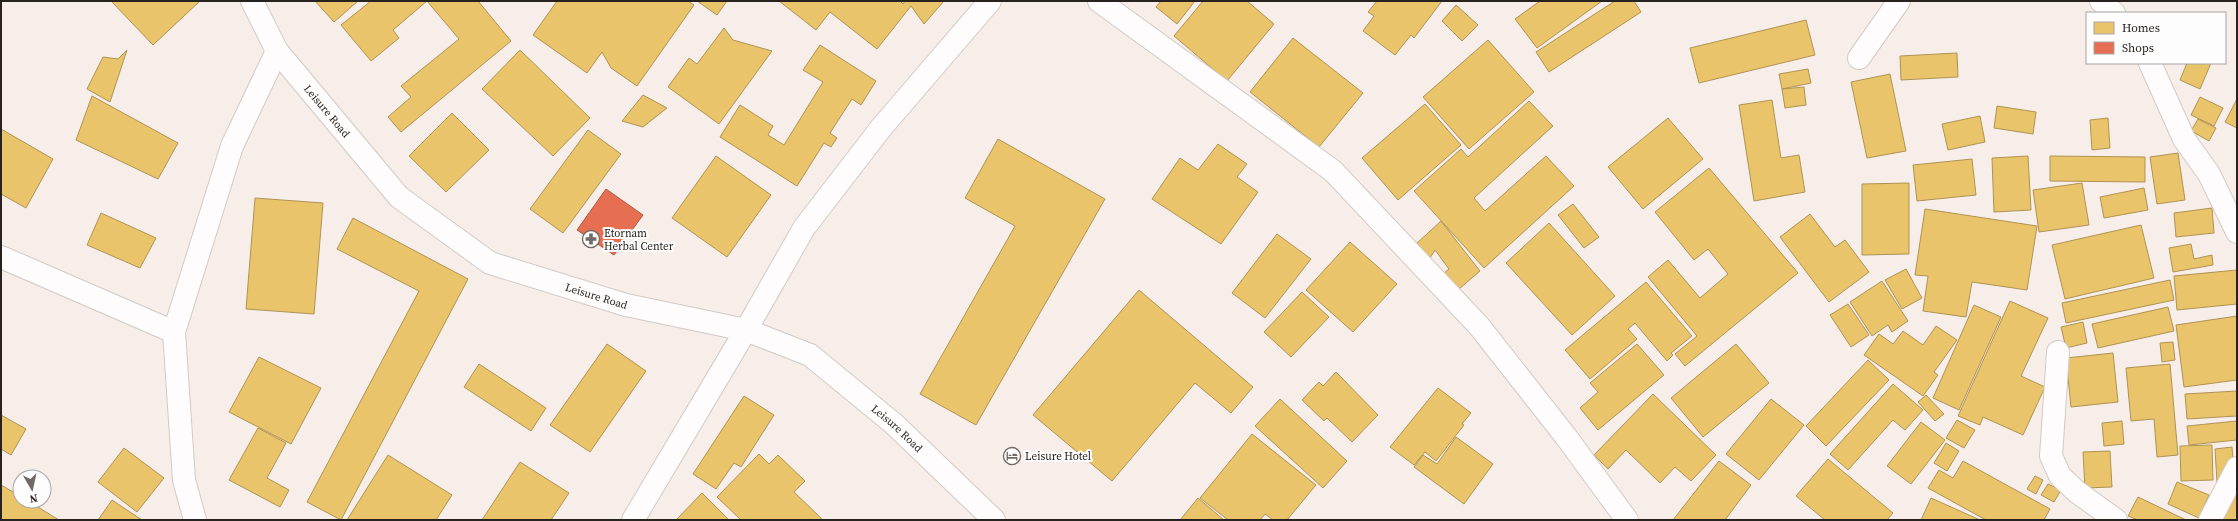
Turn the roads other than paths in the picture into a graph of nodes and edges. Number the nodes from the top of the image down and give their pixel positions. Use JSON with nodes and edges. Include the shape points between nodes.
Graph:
{"nodes":[{"id":1,"x":252,"y":1,"type":"edge"},
{"id":2,"x":990,"y":1,"type":"edge"},
{"id":3,"x":1099,"y":1,"type":"edge"},
{"id":4,"x":1899,"y":1,"type":"edge"},
{"id":5,"x":2101,"y":1,"type":"edge"},
{"id":6,"x":2113,"y":12,"type":"edge"},
{"id":7,"x":278,"y":51,"type":"junction"},
{"id":8,"x":1859,"y":58,"type":"dead end"},
{"id":9,"x":2150,"y":64,"type":"edge"},
{"id":10,"x":2237,"y":232,"type":"edge"},
{"id":11,"x":1,"y":257,"type":"edge"},
{"id":12,"x":746,"y":330,"type":"junction"},
{"id":13,"x":174,"y":332,"type":"junction"},
{"id":14,"x":2058,"y":352,"type":"dead end"},
{"id":15,"x":2237,"y":468,"type":"edge"},
{"id":16,"x":195,"y":520,"type":"edge"},
{"id":17,"x":633,"y":520,"type":"edge"},
{"id":18,"x":994,"y":520,"type":"edge"},
{"id":19,"x":1627,"y":520,"type":"edge"},
{"id":20,"x":2116,"y":520,"type":"edge"},
{"id":21,"x":2210,"y":520,"type":"edge"}],
"edges":[{"from":1,"to":7,"type":"street","name":"Leisure Road"},
{"from":2,"to":12,"type":"street","via":[[881,128],[804,228]]},
{"from":3,"to":19,"type":"street","via":[[1333,171],[1479,326],[1567,438]]},
{"from":4,"to":8,"type":"street"},
{"from":5,"to":6,"type":"street"},
{"from":7,"to":12,"type":"street","name":"Leisure Road","via":[[399,197],[490,263],[626,305]]},
{"from":7,"to":13,"type":"street","via":[[232,146]]},
{"from":9,"to":10,"type":"street","via":[[2184,139],[2209,174]]},
{"from":11,"to":13,"type":"street"},
{"from":12,"to":17,"type":"street"},
{"from":12,"to":18,"type":"street","name":"Leisure Road","via":[[810,355],[894,424]]},
{"from":13,"to":16,"type":"street","via":[[184,480]]},
{"from":14,"to":20,"type":"street","via":[[2051,456],[2060,476],[2077,492]]},
{"from":15,"to":21,"type":"street"}]}
